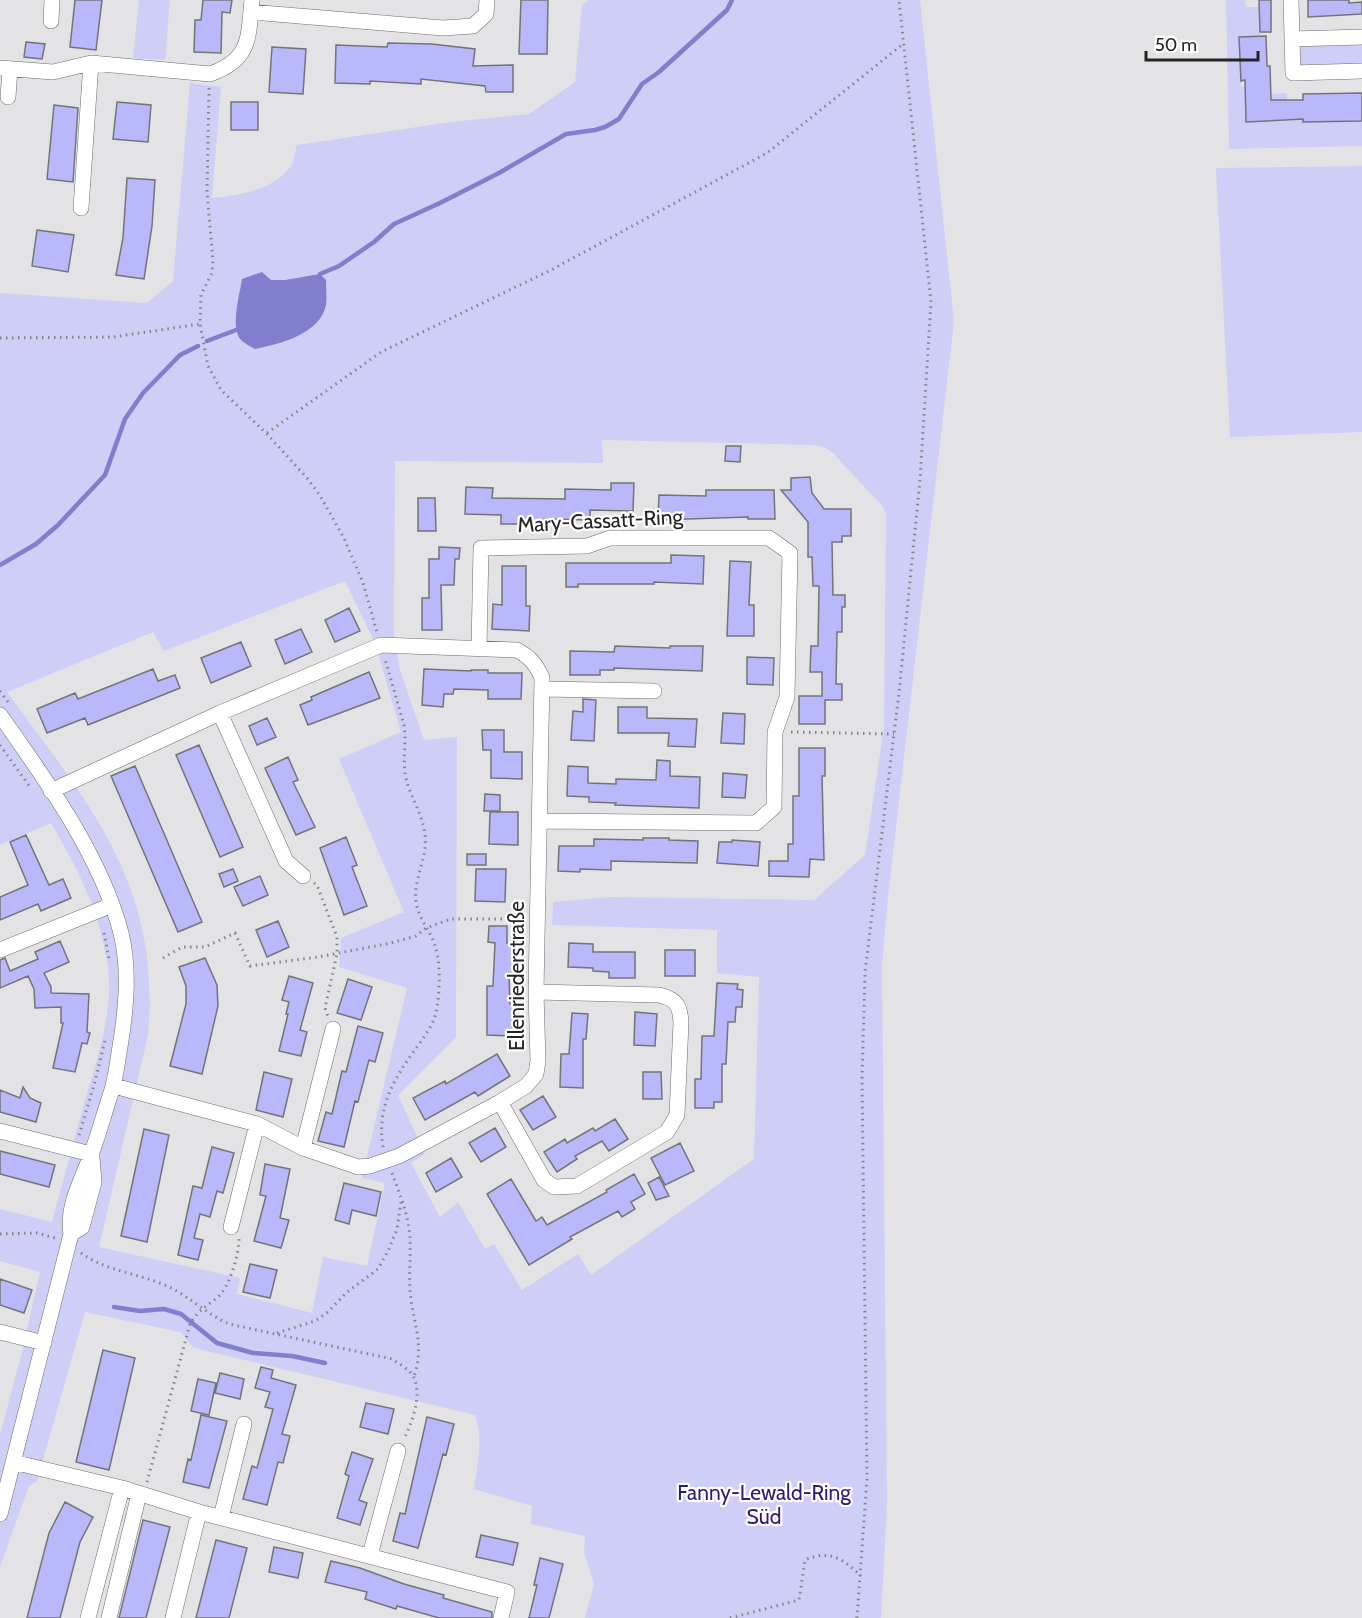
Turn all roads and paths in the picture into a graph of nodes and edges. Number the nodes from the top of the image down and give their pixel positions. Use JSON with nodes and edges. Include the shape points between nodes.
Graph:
{"nodes":[{"id":1,"x":52,"y":0,"type":"edge"},
{"id":2,"x":487,"y":0,"type":"edge"},
{"id":3,"x":899,"y":0,"type":"edge"},
{"id":4,"x":1291,"y":0,"type":"edge"},
{"id":5,"x":251,"y":6,"type":"edge"},
{"id":6,"x":51,"y":21,"type":"dead end"},
{"id":7,"x":1362,"y":37,"type":"edge"},
{"id":8,"x":1292,"y":39,"type":"junction"},
{"id":9,"x":903,"y":44,"type":"junction"},
{"id":10,"x":92,"y":63,"type":"junction"},
{"id":11,"x":5,"y":69,"type":"edge"},
{"id":12,"x":1362,"y":71,"type":"edge"},
{"id":13,"x":210,"y":74,"type":"junction"},
{"id":14,"x":8,"y":97,"type":"dead end"},
{"id":15,"x":81,"y":208,"type":"dead end"},
{"id":16,"x":200,"y":324,"type":"junction"},
{"id":17,"x":0,"y":338,"type":"edge"},
{"id":18,"x":267,"y":434,"type":"junction"},
{"id":19,"x":381,"y":645,"type":"junction"},
{"id":20,"x":479,"y":648,"type":"junction"},
{"id":21,"x":543,"y":689,"type":"junction"},
{"id":22,"x":654,"y":691,"type":"dead end"},
{"id":23,"x":220,"y":713,"type":"junction"},
{"id":24,"x":0,"y":715,"type":"edge"},
{"id":25,"x":775,"y":732,"type":"junction"},
{"id":26,"x":5,"y":733,"type":"edge"},
{"id":27,"x":894,"y":734,"type":"junction"},
{"id":28,"x":0,"y":745,"type":"edge"},
{"id":29,"x":51,"y":791,"type":"junction"},
{"id":30,"x":34,"y":793,"type":"dead end"},
{"id":31,"x":541,"y":821,"type":"junction"},
{"id":32,"x":303,"y":876,"type":"joint"},
{"id":33,"x":104,"y":907,"type":"junction"},
{"id":34,"x":537,"y":918,"type":"junction"},
{"id":35,"x":426,"y":928,"type":"junction"},
{"id":36,"x":0,"y":950,"type":"edge"},
{"id":37,"x":337,"y":954,"type":"junction"},
{"id":38,"x":163,"y":958,"type":"dead end"},
{"id":39,"x":110,"y":965,"type":"dead end"},
{"id":40,"x":536,"y":992,"type":"junction"},
{"id":41,"x":333,"y":1029,"type":"joint"},
{"id":42,"x":106,"y":1031,"type":"dead end"},
{"id":43,"x":114,"y":1086,"type":"junction"},
{"id":44,"x":500,"y":1102,"type":"junction"},
{"id":45,"x":257,"y":1124,"type":"junction"},
{"id":46,"x":0,"y":1131,"type":"edge"},
{"id":47,"x":303,"y":1148,"type":"junction"},
{"id":48,"x":74,"y":1149,"type":"junction"},
{"id":49,"x":91,"y":1154,"type":"junction"},
{"id":50,"x":387,"y":1161,"type":"junction"},
{"id":51,"x":402,"y":1200,"type":"junction"},
{"id":52,"x":231,"y":1227,"type":"joint"},
{"id":53,"x":0,"y":1234,"type":"edge"},
{"id":54,"x":70,"y":1239,"type":"junction"},
{"id":55,"x":201,"y":1308,"type":"junction"},
{"id":56,"x":0,"y":1332,"type":"edge"},
{"id":57,"x":275,"y":1334,"type":"junction"},
{"id":58,"x":44,"y":1344,"type":"junction"},
{"id":59,"x":414,"y":1376,"type":"junction"},
{"id":60,"x":244,"y":1424,"type":"dead end"},
{"id":61,"x":398,"y":1451,"type":"joint"},
{"id":62,"x":14,"y":1462,"type":"junction"},
{"id":63,"x":122,"y":1488,"type":"junction"},
{"id":64,"x":141,"y":1494,"type":"junction"},
{"id":65,"x":199,"y":1512,"type":"junction"},
{"id":66,"x":0,"y":1514,"type":"edge"},
{"id":67,"x":221,"y":1517,"type":"junction"},
{"id":68,"x":370,"y":1555,"type":"junction"},
{"id":69,"x":861,"y":1576,"type":"junction"},
{"id":70,"x":87,"y":1618,"type":"edge"},
{"id":71,"x":109,"y":1618,"type":"edge"},
{"id":72,"x":173,"y":1618,"type":"edge"},
{"id":73,"x":501,"y":1618,"type":"edge"},
{"id":74,"x":730,"y":1618,"type":"edge"},
{"id":75,"x":857,"y":1618,"type":"edge"}],
"edges":[{"from":1,"to":6,"type":"street"},
{"from":2,"to":5,"type":"street","via":[[486,15],[473,26],[453,27]]},
{"from":3,"to":9,"type":"path"},
{"from":4,"to":8,"type":"street"},
{"from":5,"to":13,"type":"street","via":[[246,46],[239,58]]},
{"from":7,"to":8,"type":"street"},
{"from":8,"to":12,"type":"street","via":[[1293,73]]},
{"from":9,"to":18,"type":"path","via":[[767,153],[551,270],[381,352]]},
{"from":9,"to":27,"type":"path","via":[[931,302],[920,480]]},
{"from":10,"to":11,"type":"street","via":[[53,72]]},
{"from":10,"to":13,"type":"street"},
{"from":10,"to":15,"type":"street"},
{"from":11,"to":14,"type":"street"},
{"from":13,"to":16,"type":"path","via":[[207,192],[213,261],[212,273],[201,295]]},
{"from":16,"to":17,"type":"path","via":[[113,337]]},
{"from":16,"to":18,"type":"path","via":[[214,379]]},
{"from":18,"to":19,"type":"path","via":[[307,478],[344,538],[363,583]]},
{"from":19,"to":20,"type":"street","name":"Ellenriederstraße"},
{"from":19,"to":23,"type":"street","name":"Ellenriederstraße"},
{"from":19,"to":35,"type":"path","via":[[404,724],[405,776],[425,835],[416,904]]},
{"from":20,"to":21,"type":"street","name":"Ellenriederstraße","via":[[517,650],[529,656]]},
{"from":20,"to":25,"type":"street","name":"Mary-Cassatt-Ring","via":[[481,548],[587,546],[610,538],[769,538],[790,553],[787,697]]},
{"from":21,"to":22,"type":"street"},
{"from":21,"to":31,"type":"street","name":"Ellenriederstraße"},
{"from":23,"to":29,"type":"street","name":"Ellenriederstraße"},
{"from":23,"to":32,"type":"street","via":[[286,861]]},
{"from":24,"to":26,"type":"street"},
{"from":25,"to":27,"type":"path"},
{"from":25,"to":31,"type":"street","name":"Mary-Cassatt-Ring","via":[[774,807],[756,823]]},
{"from":26,"to":29,"type":"street"},
{"from":27,"to":69,"type":"path","via":[[869,932],[862,1031],[867,1479]]},
{"from":28,"to":30,"type":"path"},
{"from":29,"to":33,"type":"street","via":[[78,834]]},
{"from":31,"to":34,"type":"street","name":"Ellenriederstraße"},
{"from":32,"to":37,"type":"path","via":[[317,885],[337,937]]},
{"from":33,"to":36,"type":"street"},
{"from":33,"to":39,"type":"path"},
{"from":33,"to":43,"type":"street","via":[[121,934],[125,965],[124,1024]]},
{"from":34,"to":35,"type":"path","via":[[452,919]]},
{"from":34,"to":40,"type":"street","name":"Ellenriederstraße"},
{"from":35,"to":37,"type":"path","via":[[403,941]]},
{"from":35,"to":50,"type":"path","via":[[438,955],[437,1009],[430,1029],[396,1076],[385,1101],[382,1138]]},
{"from":37,"to":38,"type":"path","via":[[250,966],[235,933],[205,947],[182,946]]},
{"from":37,"to":41,"type":"path","via":[[325,1008]]},
{"from":40,"to":44,"type":"street","name":"Ellenriederstraße","via":[[536,1074],[526,1086]]},
{"from":40,"to":44,"type":"street","via":[[659,995],[676,1002],[681,1022],[677,1115],[667,1132],[577,1186],[554,1187],[544,1180]]},
{"from":41,"to":47,"type":"street"},
{"from":42,"to":48,"type":"path"},
{"from":43,"to":45,"type":"street","name":"Ellenriederstraße"},
{"from":43,"to":49,"type":"street"},
{"from":44,"to":50,"type":"street","name":"Ellenriederstraße"},
{"from":45,"to":47,"type":"street","name":"Ellenriederstraße"},
{"from":45,"to":52,"type":"street"},
{"from":46,"to":48,"type":"street"},
{"from":47,"to":50,"type":"street","name":"Ellenriederstraße","via":[[358,1167]]},
{"from":48,"to":49,"type":"street"},
{"from":49,"to":54,"type":"street","via":[[71,1213]]},
{"from":50,"to":51,"type":"path"},
{"from":51,"to":57,"type":"path","via":[[397,1229],[378,1269],[315,1321]]},
{"from":51,"to":59,"type":"path","via":[[410,1238],[411,1300],[419,1334],[420,1352]]},
{"from":52,"to":55,"type":"path","via":[[240,1240],[230,1280],[219,1296]]},
{"from":53,"to":54,"type":"path","via":[[37,1233]]},
{"from":54,"to":55,"type":"path","via":[[91,1261],[166,1286]]},
{"from":54,"to":58,"type":"street"},
{"from":55,"to":57,"type":"path","via":[[229,1324]]},
{"from":55,"to":64,"type":"path","via":[[190,1324]]},
{"from":56,"to":58,"type":"street"},
{"from":57,"to":59,"type":"path","via":[[392,1359]]},
{"from":58,"to":62,"type":"street"},
{"from":59,"to":61,"type":"path","via":[[414,1408]]},
{"from":60,"to":67,"type":"street"},
{"from":61,"to":68,"type":"street"},
{"from":62,"to":63,"type":"street"},
{"from":62,"to":66,"type":"street"},
{"from":63,"to":64,"type":"street"},
{"from":63,"to":70,"type":"street"},
{"from":64,"to":65,"type":"street"},
{"from":64,"to":71,"type":"street"},
{"from":65,"to":67,"type":"street"},
{"from":65,"to":72,"type":"street"},
{"from":67,"to":68,"type":"street"},
{"from":68,"to":73,"type":"street","via":[[507,1592]]},
{"from":69,"to":74,"type":"path","via":[[843,1560],[818,1554],[805,1560],[799,1600]]},
{"from":69,"to":75,"type":"path"}]}
